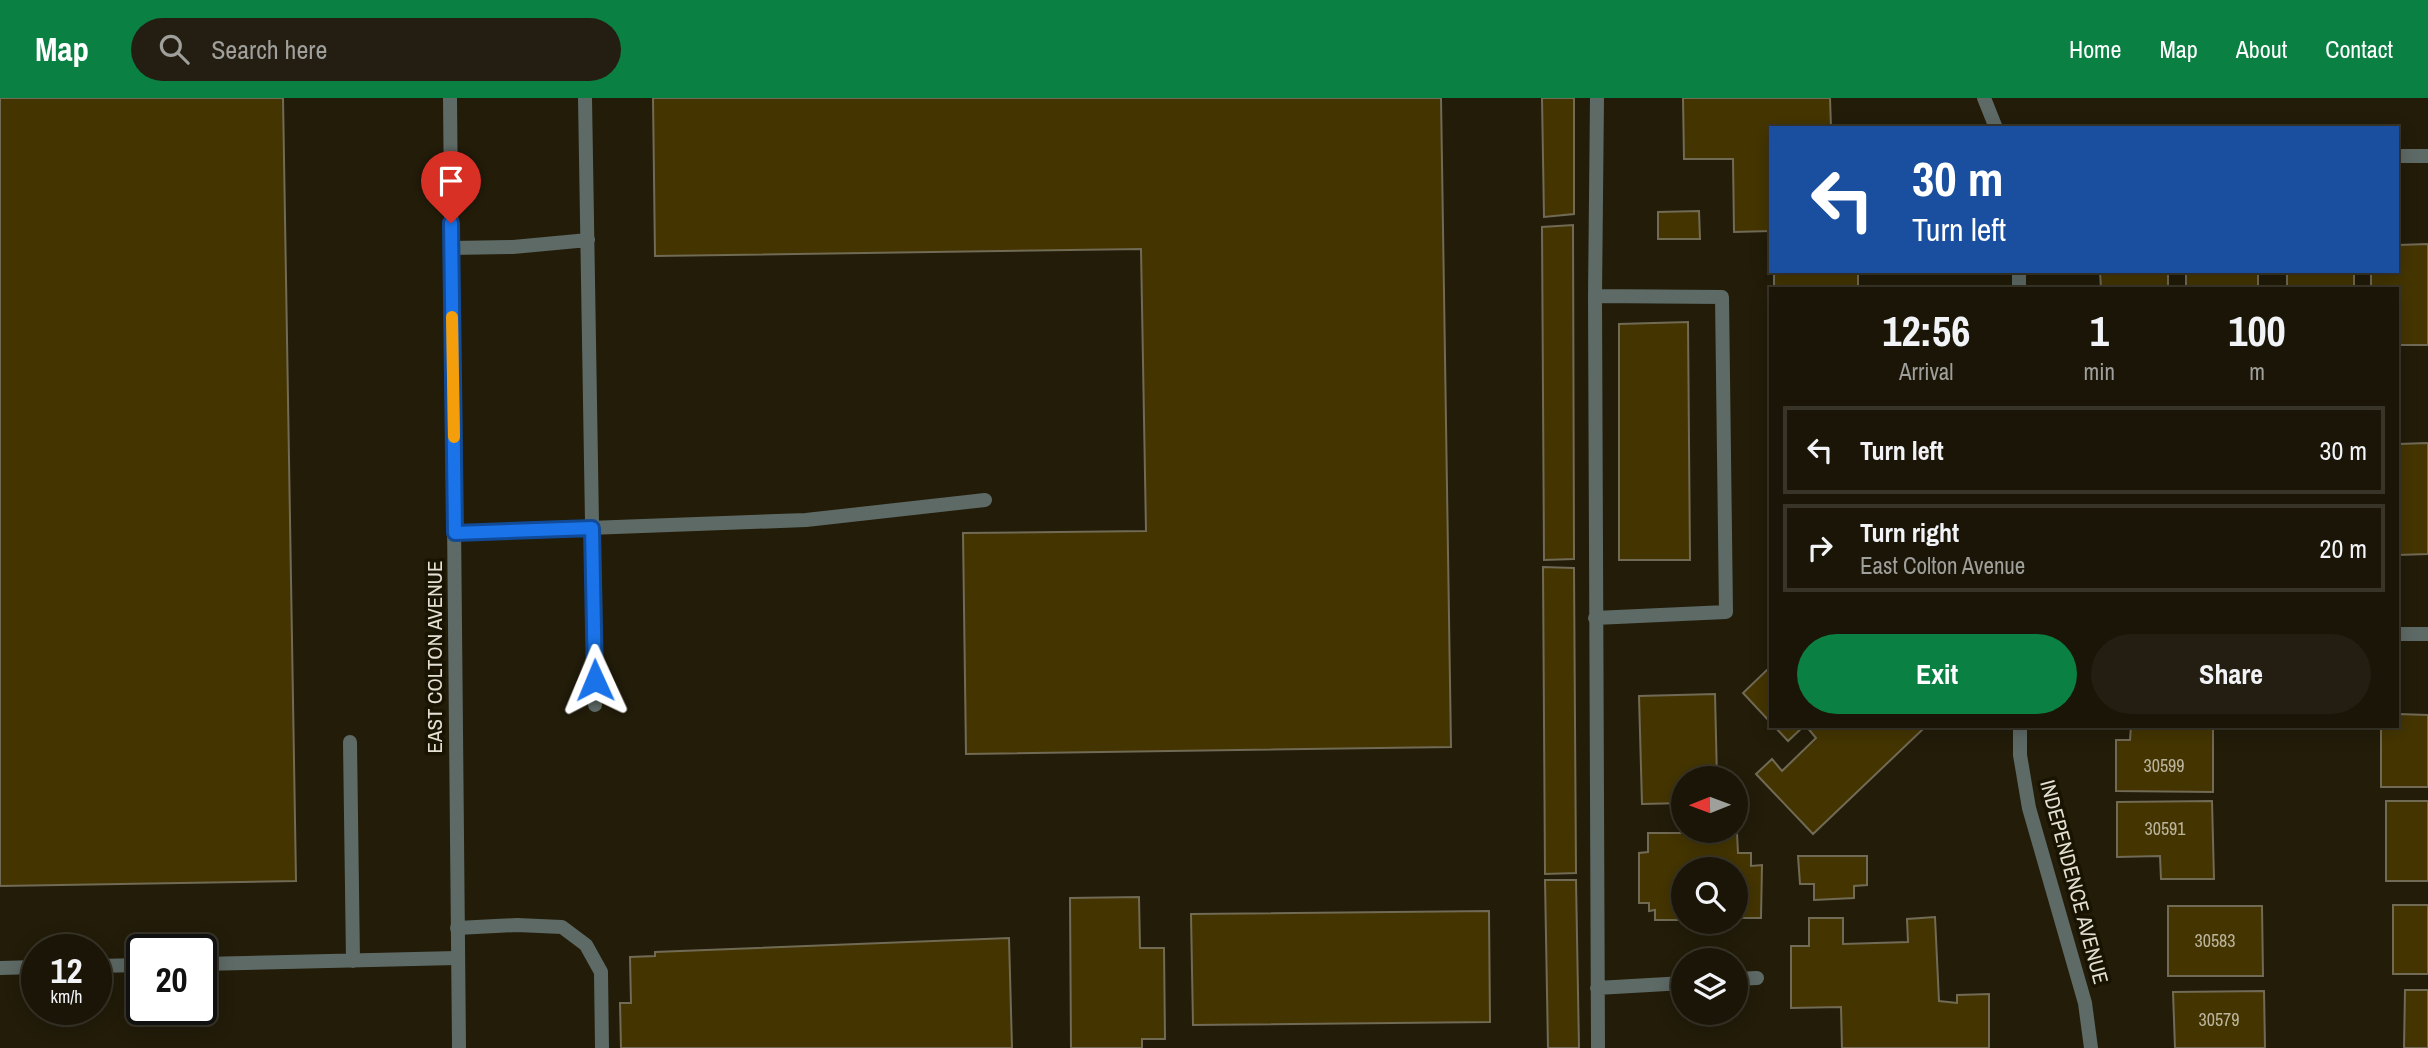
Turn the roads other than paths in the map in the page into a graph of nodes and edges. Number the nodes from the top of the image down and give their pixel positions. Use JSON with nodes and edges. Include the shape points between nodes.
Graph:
{"nodes":[{"id":1,"x":450,"y":98,"type":"edge"},
{"id":2,"x":585,"y":98,"type":"edge"},
{"id":3,"x":1597,"y":98,"type":"edge"},
{"id":4,"x":1984,"y":98,"type":"edge"},
{"id":5,"x":1995,"y":126,"type":"edge"},
{"id":6,"x":2399,"y":156,"type":"edge"},
{"id":7,"x":2428,"y":156,"type":"edge"},
{"id":8,"x":588,"y":240,"type":"junction"},
{"id":9,"x":451,"y":248,"type":"junction"},
{"id":10,"x":1595,"y":296,"type":"junction"},
{"id":11,"x":985,"y":500,"type":"dead end"},
{"id":12,"x":592,"y":528,"type":"junction"},
{"id":13,"x":455,"y":533,"type":"junction"},
{"id":14,"x":1595,"y":618,"type":"junction"},
{"id":15,"x":2428,"y":634,"type":"edge"},
{"id":16,"x":2399,"y":635,"type":"edge"},
{"id":17,"x":595,"y":705,"type":"dead end"},
{"id":18,"x":2020,"y":728,"type":"edge"},
{"id":19,"x":350,"y":742,"type":"dead end"},
{"id":20,"x":457,"y":928,"type":"junction"},
{"id":21,"x":457,"y":958,"type":"junction"},
{"id":22,"x":353,"y":961,"type":"junction"},
{"id":23,"x":217,"y":964,"type":"edge"},
{"id":24,"x":21,"y":967,"type":"edge"},
{"id":25,"x":0,"y":968,"type":"edge"},
{"id":26,"x":1748,"y":978,"type":"edge"},
{"id":27,"x":1757,"y":978,"type":"dead end"},
{"id":28,"x":1671,"y":984,"type":"edge"},
{"id":29,"x":1597,"y":988,"type":"junction"},
{"id":30,"x":459,"y":1048,"type":"edge"},
{"id":31,"x":602,"y":1048,"type":"edge"},
{"id":32,"x":1598,"y":1048,"type":"edge"},
{"id":33,"x":2091,"y":1048,"type":"edge"}],
"edges":[{"from":1,"to":9,"type":"street","name":"EAST COLTON AVENUE"},
{"from":2,"to":8,"type":"street"},
{"from":3,"to":10,"type":"street"},
{"from":4,"to":5,"type":"street"},
{"from":6,"to":7,"type":"street"},
{"from":8,"to":9,"type":"street"},
{"from":8,"to":12,"type":"street"},
{"from":9,"to":13,"type":"street","name":"EAST COLTON AVENUE"},
{"from":10,"to":14,"type":"street"},
{"from":10,"to":14,"type":"street","via":[[1722,297],[1726,612]]},
{"from":11,"to":12,"type":"street","via":[[806,520]]},
{"from":12,"to":13,"type":"street"},
{"from":12,"to":17,"type":"street"},
{"from":13,"to":20,"type":"street","name":"EAST COLTON AVENUE"},
{"from":14,"to":29,"type":"street"},
{"from":15,"to":16,"type":"street"},
{"from":18,"to":33,"type":"street","name":"INDEPENDENCE AVENUE","via":[[2029,808],[2085,1003]]},
{"from":19,"to":22,"type":"street"},
{"from":20,"to":21,"type":"street","name":"EAST COLTON AVENUE"},
{"from":20,"to":31,"type":"street","via":[[562,927],[586,945],[601,972]]},
{"from":21,"to":22,"type":"street"},
{"from":21,"to":30,"type":"street","name":"EAST COLTON AVENUE"},
{"from":22,"to":23,"type":"street"},
{"from":24,"to":25,"type":"street"},
{"from":26,"to":27,"type":"street"},
{"from":28,"to":29,"type":"street"},
{"from":29,"to":32,"type":"street"}]}
